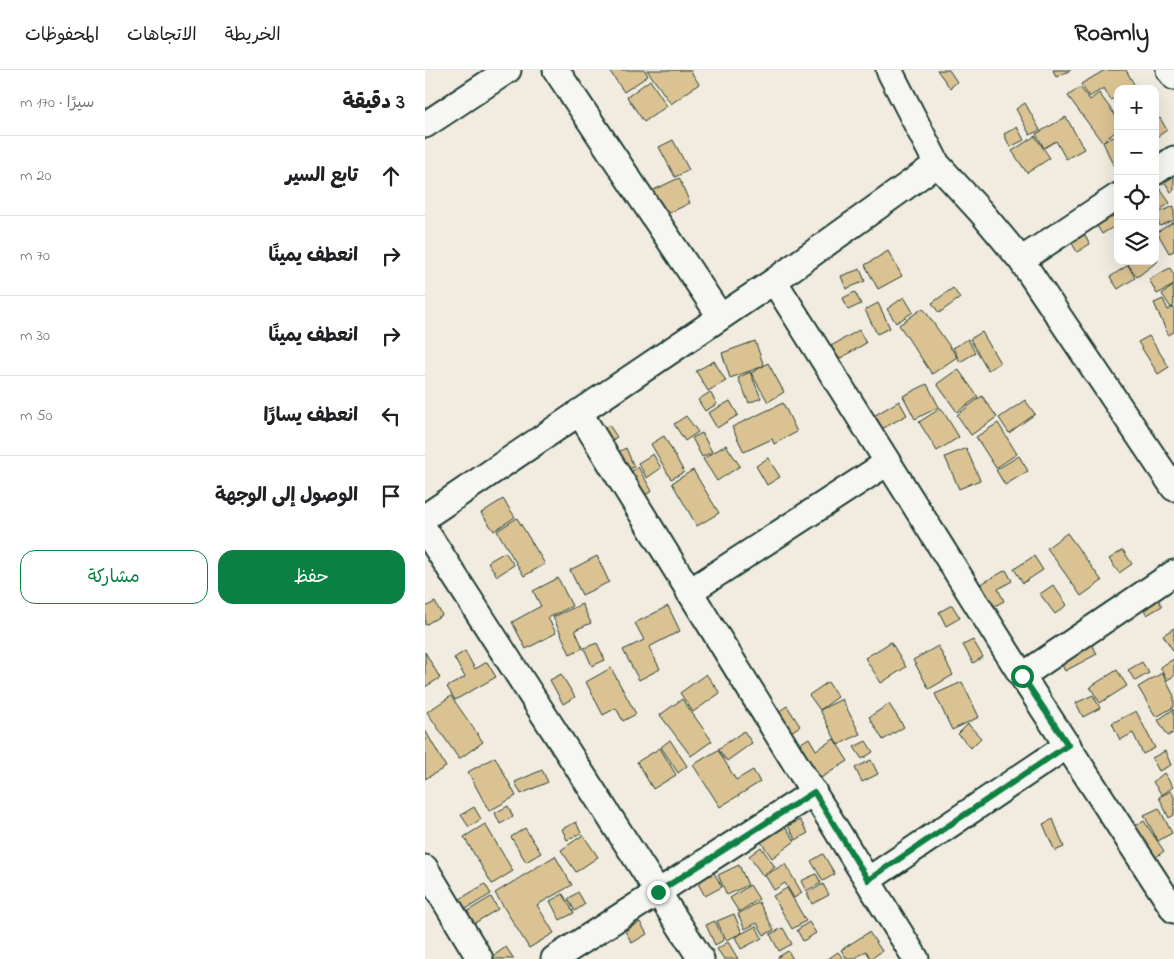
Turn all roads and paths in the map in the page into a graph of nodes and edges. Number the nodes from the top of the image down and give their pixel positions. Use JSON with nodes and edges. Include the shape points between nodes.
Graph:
{"nodes":[{"id":1,"x":509,"y":70,"type":"edge"},
{"id":2,"x":556,"y":70,"type":"edge"},
{"id":3,"x":889,"y":70,"type":"edge"},
{"id":4,"x":1169,"y":70,"type":"edge"},
{"id":5,"x":1174,"y":77,"type":"edge"},
{"id":6,"x":425,"y":125,"type":"edge"},
{"id":7,"x":1174,"y":159,"type":"edge"},
{"id":8,"x":937,"y":164,"type":"junction"},
{"id":9,"x":1159,"y":169,"type":"edge"},
{"id":10,"x":1114,"y":199,"type":"edge"},
{"id":11,"x":1021,"y":260,"type":"junction"},
{"id":12,"x":774,"y":282,"type":"junction"},
{"id":13,"x":720,"y":316,"type":"junction"},
{"id":14,"x":579,"y":412,"type":"junction"},
{"id":15,"x":887,"y":462,"type":"junction"},
{"id":16,"x":1174,"y":488,"type":"edge"},
{"id":17,"x":425,"y":517,"type":"edge"},
{"id":18,"x":425,"y":530,"type":"edge"},
{"id":19,"x":1174,"y":573,"type":"edge"},
{"id":20,"x":689,"y":592,"type":"junction"},
{"id":21,"x":1022,"y":676,"type":"junction"},
{"id":22,"x":1068,"y":745,"type":"junction"},
{"id":23,"x":814,"y":792,"type":"junction"},
{"id":24,"x":425,"y":868,"type":"edge"},
{"id":25,"x":868,"y":880,"type":"junction"},
{"id":26,"x":658,"y":892,"type":"junction"},
{"id":27,"x":1174,"y":910,"type":"edge"},
{"id":28,"x":480,"y":959,"type":"edge"},
{"id":29,"x":554,"y":959,"type":"edge"},
{"id":30,"x":701,"y":959,"type":"edge"},
{"id":31,"x":916,"y":959,"type":"edge"}],
"edges":[{"from":1,"to":6,"type":"street"},
{"from":2,"to":13,"type":"street"},
{"from":3,"to":8,"type":"street"},
{"from":4,"to":5,"type":"street"},
{"from":7,"to":9,"type":"street"},
{"from":8,"to":11,"type":"street"},
{"from":8,"to":12,"type":"street"},
{"from":10,"to":11,"type":"street"},
{"from":11,"to":16,"type":"street"},
{"from":12,"to":13,"type":"street"},
{"from":12,"to":15,"type":"street"},
{"from":13,"to":14,"type":"street"},
{"from":14,"to":17,"type":"street"},
{"from":14,"to":20,"type":"street"},
{"from":15,"to":20,"type":"street"},
{"from":15,"to":21,"type":"street"},
{"from":18,"to":26,"type":"street"},
{"from":19,"to":21,"type":"street"},
{"from":20,"to":23,"type":"street"},
{"from":21,"to":22,"type":"street"},
{"from":22,"to":25,"type":"street"},
{"from":22,"to":27,"type":"street"},
{"from":23,"to":25,"type":"street"},
{"from":23,"to":26,"type":"street"},
{"from":24,"to":28,"type":"street"},
{"from":25,"to":31,"type":"street"},
{"from":26,"to":29,"type":"street"},
{"from":26,"to":30,"type":"street"}]}
